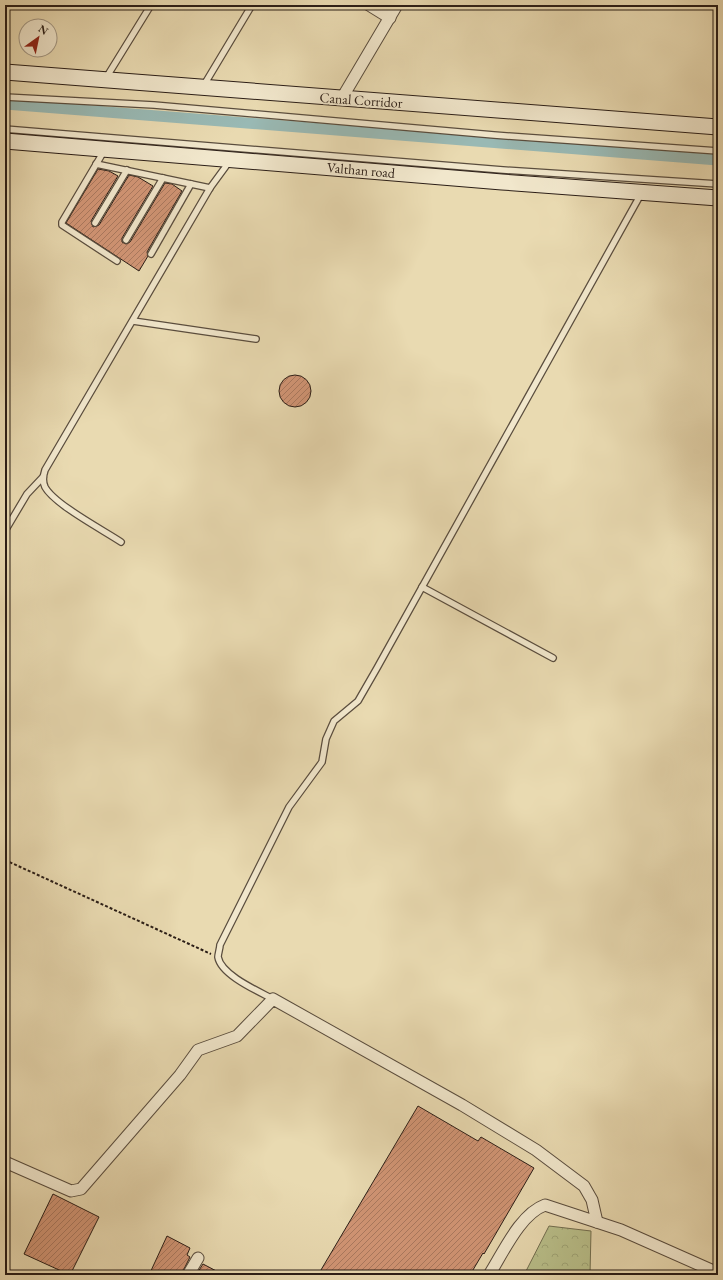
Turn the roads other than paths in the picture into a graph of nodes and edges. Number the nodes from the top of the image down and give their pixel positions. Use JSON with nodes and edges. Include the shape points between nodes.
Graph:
{"nodes":[{"id":1,"x":151,"y":5,"type":"edge"},
{"id":2,"x":252,"y":5,"type":"edge"},
{"id":3,"x":369,"y":5,"type":"edge"},
{"id":4,"x":398,"y":5,"type":"edge"},
{"id":5,"x":390,"y":18,"type":"junction"},
{"id":6,"x":5,"y":72,"type":"edge"},
{"id":7,"x":105,"y":80,"type":"junction"},
{"id":8,"x":202,"y":87,"type":"junction"},
{"id":9,"x":5,"y":97,"type":"edge"},
{"id":10,"x":342,"y":98,"type":"junction"},
{"id":11,"x":718,"y":127,"type":"edge"},
{"id":12,"x":5,"y":128,"type":"edge"},
{"id":13,"x":5,"y":141,"type":"edge"},
{"id":14,"x":106,"y":148,"type":"junction"},
{"id":15,"x":718,"y":151,"type":"edge"},
{"id":16,"x":230,"y":160,"type":"junction"},
{"id":17,"x":96,"y":164,"type":"junction"},
{"id":18,"x":126,"y":170,"type":"junction"},
{"id":19,"x":163,"y":178,"type":"junction"},
{"id":20,"x":191,"y":184,"type":"junction"},
{"id":21,"x":718,"y":184,"type":"edge"},
{"id":22,"x":210,"y":188,"type":"junction"},
{"id":23,"x":642,"y":192,"type":"junction"},
{"id":24,"x":718,"y":198,"type":"edge"},
{"id":25,"x":95,"y":223,"type":"dead end"},
{"id":26,"x":126,"y":240,"type":"dead end"},
{"id":27,"x":151,"y":254,"type":"dead end"},
{"id":28,"x":117,"y":261,"type":"dead end"},
{"id":29,"x":133,"y":321,"type":"junction"},
{"id":30,"x":256,"y":339,"type":"dead end"},
{"id":31,"x":43,"y":477,"type":"junction"},
{"id":32,"x":5,"y":531,"type":"edge"},
{"id":33,"x":121,"y":542,"type":"dead end"},
{"id":34,"x":422,"y":587,"type":"junction"},
{"id":35,"x":553,"y":658,"type":"dead end"},
{"id":36,"x":273,"y":999,"type":"junction"},
{"id":37,"x":5,"y":1162,"type":"edge"},
{"id":38,"x":597,"y":1222,"type":"junction"},
{"id":39,"x":198,"y":1258,"type":"dead end"},
{"id":40,"x":718,"y":1273,"type":"edge"},
{"id":41,"x":188,"y":1275,"type":"edge"},
{"id":42,"x":489,"y":1275,"type":"edge"}],
"edges":[{"from":1,"to":7,"type":"lane"},
{"from":2,"to":8,"type":"lane"},
{"from":3,"to":5,"type":"street"},
{"from":4,"to":5,"type":"street"},
{"from":5,"to":10,"type":"street"},
{"from":6,"to":7,"type":"main road","name":"Canal Corridor"},
{"from":7,"to":8,"type":"main road","name":"Canal Corridor"},
{"from":8,"to":10,"type":"main road","name":"Canal Corridor"},
{"from":9,"to":15,"type":"lane","via":[[154,105],[509,136]]},
{"from":10,"to":11,"type":"main road","name":"Canal Corridor"},
{"from":12,"to":21,"type":"lane","via":[[503,170]]},
{"from":13,"to":14,"type":"main road","name":"Valthan road"},
{"from":14,"to":16,"type":"main road","name":"Valthan road"},
{"from":14,"to":17,"type":"lane"},
{"from":16,"to":22,"type":"lane"},
{"from":16,"to":23,"type":"main road","name":"Valthan road"},
{"from":17,"to":18,"type":"lane"},
{"from":17,"to":28,"type":"lane","via":[[62,225]]},
{"from":18,"to":19,"type":"lane"},
{"from":18,"to":25,"type":"lane"},
{"from":19,"to":20,"type":"lane"},
{"from":19,"to":26,"type":"lane"},
{"from":20,"to":22,"type":"lane"},
{"from":20,"to":27,"type":"lane"},
{"from":22,"to":29,"type":"lane"},
{"from":23,"to":24,"type":"main road","name":"Valthan road"},
{"from":23,"to":34,"type":"lane"},
{"from":29,"to":30,"type":"lane"},
{"from":29,"to":31,"type":"lane"},
{"from":31,"to":32,"type":"lane","via":[[27,494]]},
{"from":31,"to":33,"type":"lane","via":[[45,487],[51,494]]},
{"from":34,"to":35,"type":"lane"},
{"from":34,"to":36,"type":"lane","via":[[358,700],[334,721],[326,739],[322,762],[289,807],[220,944],[218,957],[224,968],[239,980]]},
{"from":36,"to":37,"type":"street","via":[[237,1036],[198,1050],[180,1075],[81,1189],[72,1191]]},
{"from":36,"to":38,"type":"street","via":[[462,1105],[536,1150],[584,1186],[592,1200]]},
{"from":38,"to":40,"type":"street"},
{"from":38,"to":42,"type":"street","via":[[545,1205],[536,1208],[526,1217]]},
{"from":39,"to":41,"type":"street"}]}
